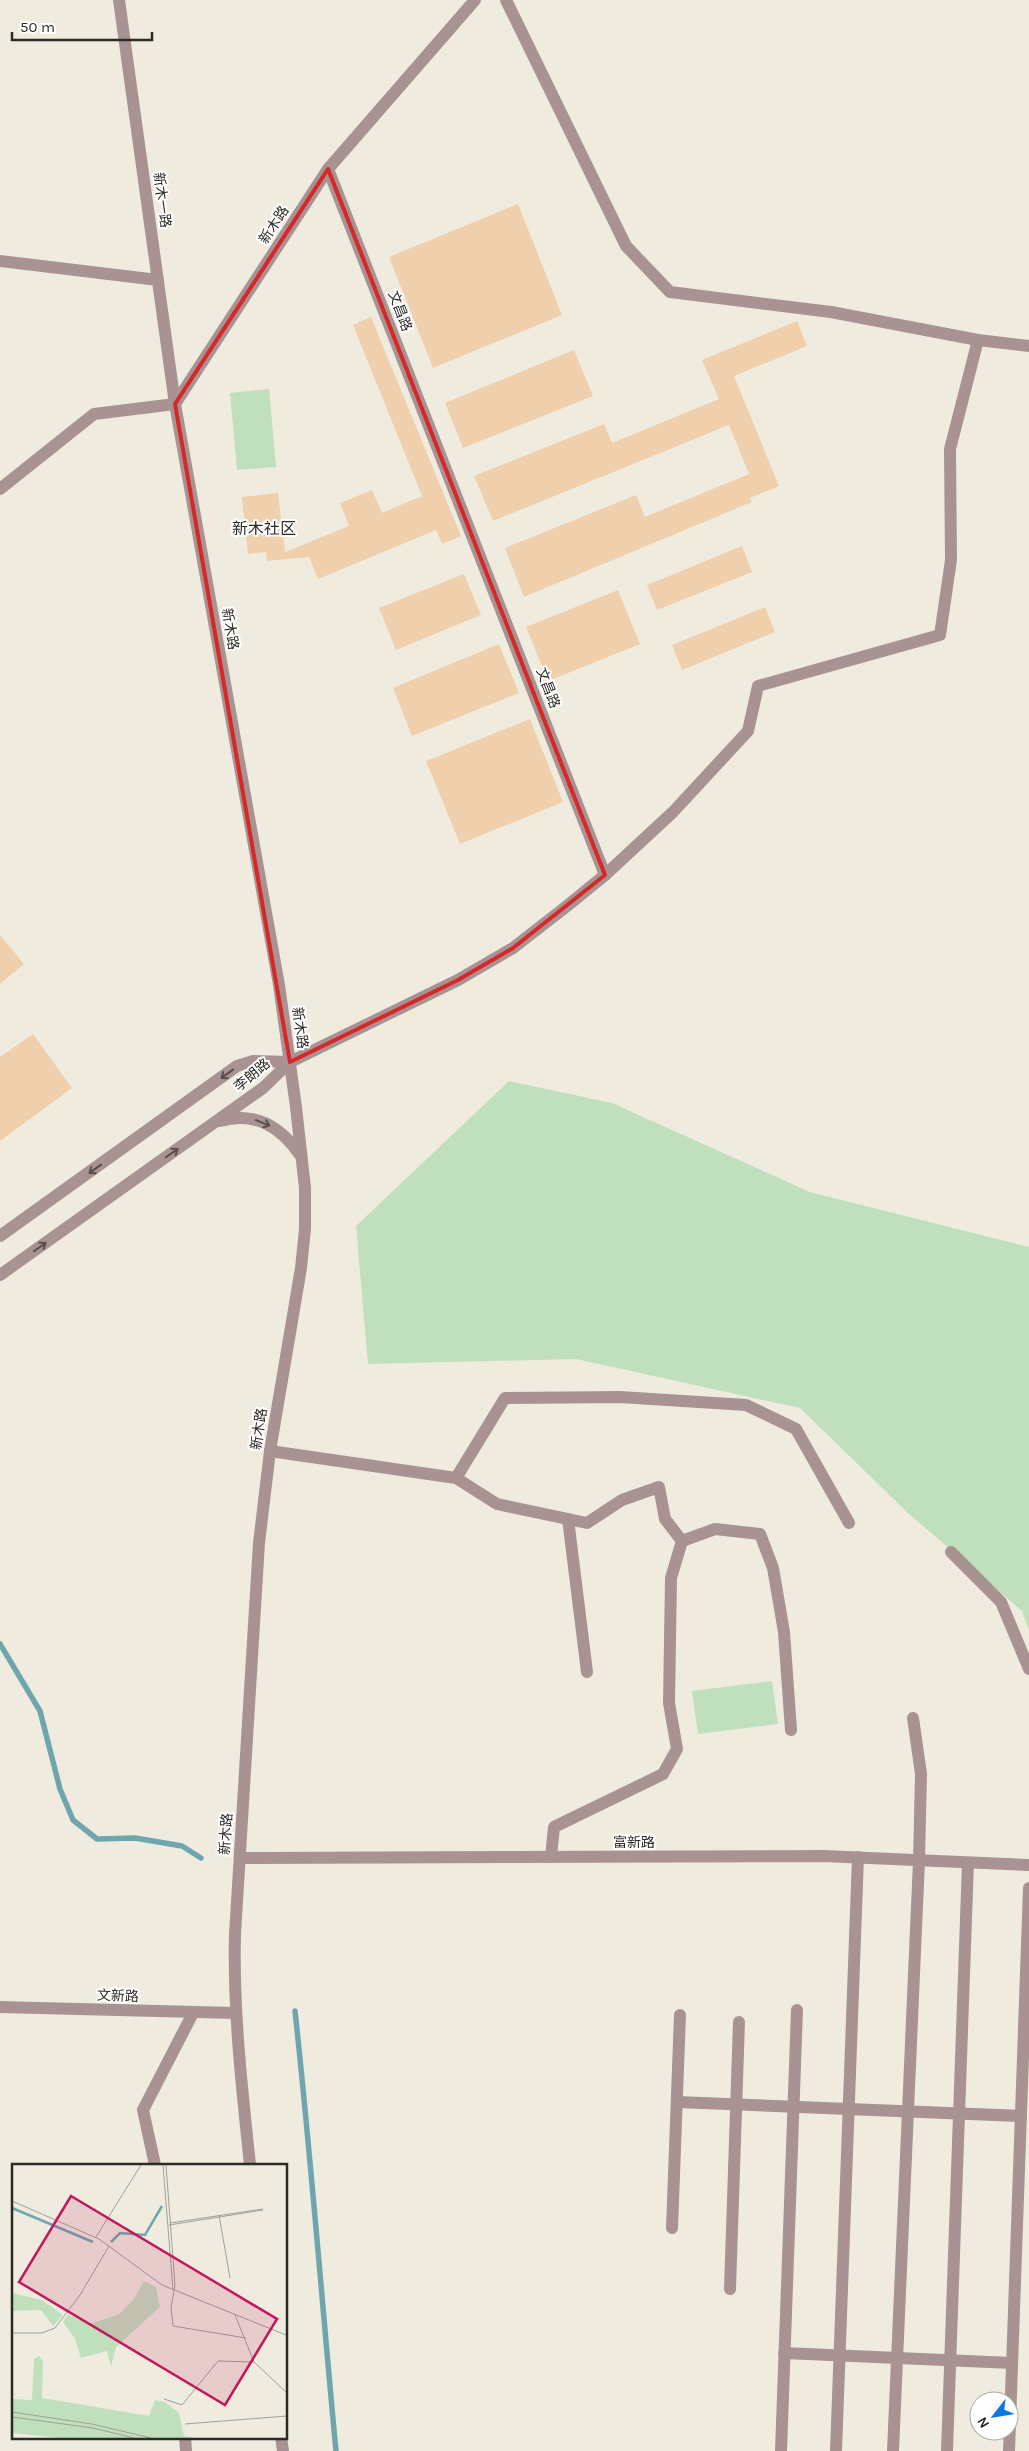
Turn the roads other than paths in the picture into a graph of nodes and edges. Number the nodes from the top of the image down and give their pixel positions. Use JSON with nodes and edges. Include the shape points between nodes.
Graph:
{"nodes":[{"id":1,"x":119,"y":0,"type":"edge"},
{"id":2,"x":475,"y":0,"type":"edge"},
{"id":3,"x":506,"y":0,"type":"edge"},
{"id":4,"x":328,"y":169,"type":"junction"},
{"id":5,"x":0,"y":261,"type":"edge"},
{"id":6,"x":158,"y":280,"type":"junction"},
{"id":7,"x":978,"y":340,"type":"junction"},
{"id":8,"x":1029,"y":346,"type":"edge"},
{"id":9,"x":175,"y":404,"type":"junction"},
{"id":10,"x":0,"y":489,"type":"edge"},
{"id":11,"x":605,"y":875,"type":"junction"},
{"id":12,"x":290,"y":1062,"type":"junction"},
{"id":13,"x":216,"y":1122,"type":"junction"},
{"id":14,"x":302,"y":1157,"type":"junction"},
{"id":15,"x":0,"y":1236,"type":"edge"},
{"id":16,"x":0,"y":1275,"type":"edge"},
{"id":17,"x":270,"y":1451,"type":"junction"},
{"id":18,"x":456,"y":1478,"type":"junction"},
{"id":19,"x":568,"y":1519,"type":"junction"},
{"id":20,"x":849,"y":1523,"type":"dead end"},
{"id":21,"x":682,"y":1542,"type":"junction"},
{"id":22,"x":951,"y":1552,"type":"dead end"},
{"id":23,"x":1029,"y":1669,"type":"edge"},
{"id":24,"x":587,"y":1672,"type":"dead end"},
{"id":25,"x":913,"y":1718,"type":"dead end"},
{"id":26,"x":791,"y":1730,"type":"dead end"},
{"id":27,"x":551,"y":1857,"type":"junction"},
{"id":28,"x":240,"y":1858,"type":"junction"},
{"id":29,"x":858,"y":1858,"type":"junction"},
{"id":30,"x":919,"y":1860,"type":"junction"},
{"id":31,"x":968,"y":1862,"type":"junction"},
{"id":32,"x":1029,"y":1865,"type":"edge"},
{"id":33,"x":1029,"y":1888,"type":"edge"},
{"id":34,"x":0,"y":2007,"type":"edge"},
{"id":35,"x":797,"y":2010,"type":"dead end"},
{"id":36,"x":193,"y":2013,"type":"junction"},
{"id":37,"x":236,"y":2013,"type":"junction"},
{"id":38,"x":680,"y":2015,"type":"dead end"},
{"id":39,"x":740,"y":2022,"type":"dead end"},
{"id":40,"x":677,"y":2102,"type":"junction"},
{"id":41,"x":736,"y":2104,"type":"junction"},
{"id":42,"x":793,"y":2107,"type":"junction"},
{"id":43,"x":849,"y":2109,"type":"junction"},
{"id":44,"x":908,"y":2111,"type":"junction"},
{"id":45,"x":960,"y":2114,"type":"junction"},
{"id":46,"x":1021,"y":2116,"type":"junction"},
{"id":47,"x":156,"y":2164,"type":"edge"},
{"id":48,"x":250,"y":2164,"type":"edge"},
{"id":49,"x":672,"y":2228,"type":"dead end"},
{"id":50,"x":730,"y":2289,"type":"dead end"},
{"id":51,"x":784,"y":2353,"type":"junction"},
{"id":52,"x":840,"y":2356,"type":"junction"},
{"id":53,"x":897,"y":2358,"type":"junction"},
{"id":54,"x":950,"y":2360,"type":"junction"},
{"id":55,"x":1012,"y":2363,"type":"junction"},
{"id":56,"x":186,"y":2438,"type":"edge"},
{"id":57,"x":281,"y":2438,"type":"edge"},
{"id":58,"x":186,"y":2451,"type":"edge"},
{"id":59,"x":283,"y":2451,"type":"edge"},
{"id":60,"x":781,"y":2451,"type":"edge"},
{"id":61,"x":836,"y":2451,"type":"edge"},
{"id":62,"x":893,"y":2451,"type":"edge"},
{"id":63,"x":947,"y":2451,"type":"edge"},
{"id":64,"x":1009,"y":2451,"type":"edge"}],
"edges":[{"from":1,"to":6,"type":"street","name":"新木一路"},
{"from":2,"to":4,"type":"street","name":"新木路"},
{"from":3,"to":7,"type":"street","via":[[626,246],[670,292],[831,312]]},
{"from":4,"to":9,"type":"street","name":"新木路"},
{"from":4,"to":11,"type":"street","name":"文昌路"},
{"from":5,"to":6,"type":"street"},
{"from":6,"to":9,"type":"street","name":"新木一路"},
{"from":7,"to":8,"type":"street"},
{"from":7,"to":11,"type":"street","via":[[950,449],[951,560],[940,635],[758,686],[748,731],[673,812]]},
{"from":9,"to":10,"type":"street","via":[[94,414]]},
{"from":9,"to":12,"type":"street","name":"新木路"},
{"from":11,"to":12,"type":"street","via":[[513,948],[458,980]]},
{"from":12,"to":13,"type":"street","name":"李朗路","via":[[263,1088]]},
{"from":12,"to":14,"type":"street","name":"新木路"},
{"from":12,"to":15,"type":"street","name":"李朗路","one_way":true,"via":[[253,1061],[237,1066]]},
{"from":13,"to":14,"type":"street","one_way":true,"via":[[231,1118],[264,1121],[289,1139]]},
{"from":16,"to":13,"type":"street","name":"李朗路","one_way":true},
{"from":14,"to":17,"type":"street","name":"新木路","via":[[305,1229],[301,1268]]},
{"from":17,"to":18,"type":"street"},
{"from":17,"to":28,"type":"street","name":"新木路","via":[[259,1543]]},
{"from":18,"to":19,"type":"street","via":[[497,1504]]},
{"from":18,"to":20,"type":"street","via":[[506,1398],[620,1397],[746,1405],[796,1429]]},
{"from":19,"to":21,"type":"street","via":[[587,1523],[622,1500],[659,1487],[665,1520]]},
{"from":19,"to":24,"type":"street"},
{"from":21,"to":26,"type":"street","via":[[715,1529],[760,1534],[773,1568],[784,1632]]},
{"from":21,"to":27,"type":"street","via":[[671,1578],[669,1703],[677,1749],[663,1774],[554,1827]]},
{"from":22,"to":23,"type":"street","via":[[1001,1602]]},
{"from":25,"to":30,"type":"street","via":[[921,1774]]},
{"from":27,"to":28,"type":"street","name":"富新路"},
{"from":27,"to":29,"type":"street","name":"富新路"},
{"from":28,"to":37,"type":"street","name":"新木路","via":[[234,1978]]},
{"from":29,"to":30,"type":"street","name":"富新路"},
{"from":29,"to":43,"type":"street"},
{"from":30,"to":31,"type":"street","name":"富新路"},
{"from":30,"to":44,"type":"street"},
{"from":31,"to":32,"type":"street","name":"富新路"},
{"from":31,"to":45,"type":"street"},
{"from":33,"to":46,"type":"street"},
{"from":34,"to":36,"type":"street","name":"文新路"},
{"from":35,"to":42,"type":"street"},
{"from":36,"to":37,"type":"street","name":"文新路"},
{"from":36,"to":47,"type":"street","via":[[143,2110]]},
{"from":37,"to":48,"type":"street","name":"新木路"},
{"from":38,"to":40,"type":"street"},
{"from":39,"to":41,"type":"street"},
{"from":40,"to":41,"type":"street"},
{"from":40,"to":49,"type":"street"},
{"from":41,"to":42,"type":"street"},
{"from":41,"to":50,"type":"street"},
{"from":42,"to":43,"type":"street"},
{"from":42,"to":51,"type":"street"},
{"from":43,"to":44,"type":"street"},
{"from":43,"to":52,"type":"street"},
{"from":44,"to":45,"type":"street"},
{"from":44,"to":53,"type":"street"},
{"from":45,"to":46,"type":"street"},
{"from":45,"to":54,"type":"street"},
{"from":46,"to":55,"type":"street"},
{"from":51,"to":52,"type":"street"},
{"from":51,"to":60,"type":"street"},
{"from":52,"to":53,"type":"street"},
{"from":52,"to":61,"type":"street"},
{"from":53,"to":54,"type":"street"},
{"from":53,"to":62,"type":"street"},
{"from":54,"to":55,"type":"street"},
{"from":54,"to":63,"type":"street"},
{"from":55,"to":64,"type":"street"},
{"from":56,"to":58,"type":"street"},
{"from":57,"to":59,"type":"street"}]}
